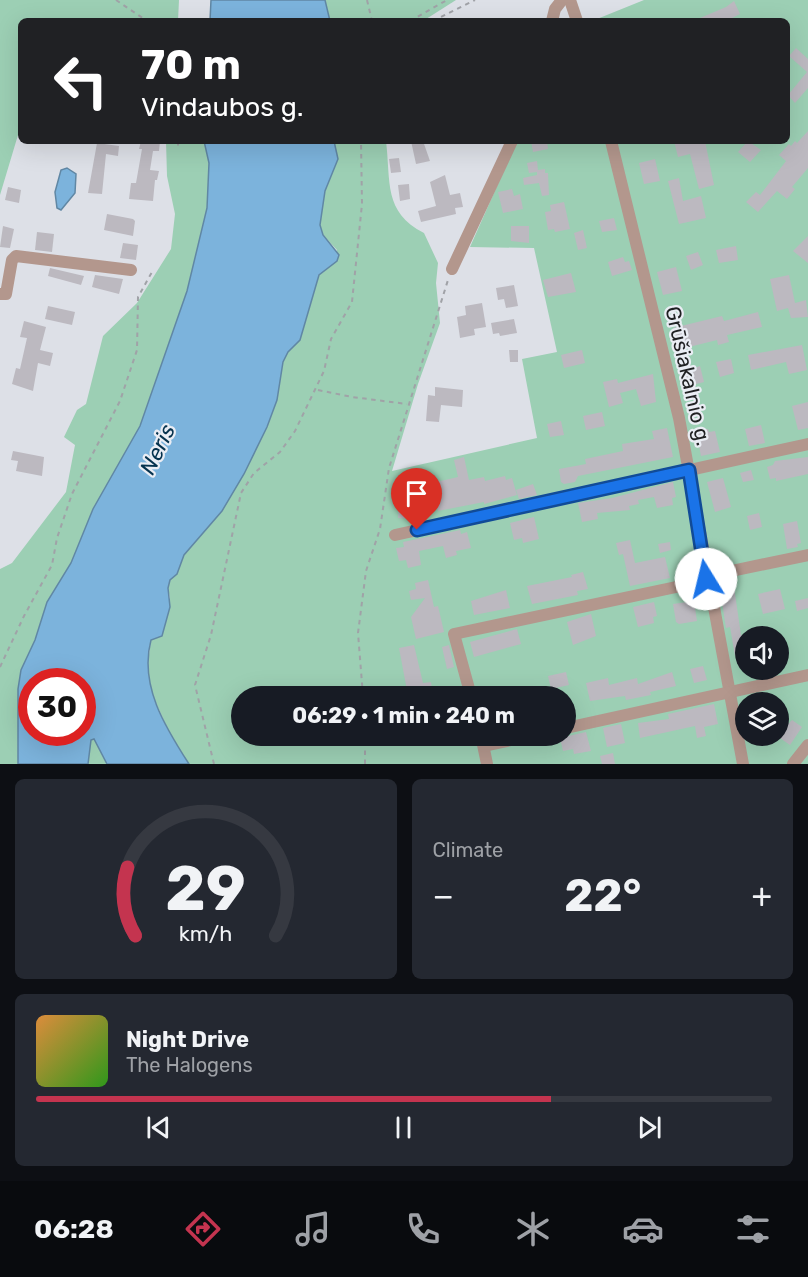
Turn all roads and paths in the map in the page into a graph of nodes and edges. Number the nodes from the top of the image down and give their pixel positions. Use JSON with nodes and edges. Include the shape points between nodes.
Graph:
{"nodes":[{"id":1,"x":116,"y":0,"type":"edge"},
{"id":2,"x":367,"y":0,"type":"edge"},
{"id":3,"x":447,"y":0,"type":"edge"},
{"id":4,"x":475,"y":0,"type":"edge"},
{"id":5,"x":562,"y":0,"type":"edge"},
{"id":6,"x":570,"y":0,"type":"edge"},
{"id":7,"x":143,"y":18,"type":"edge"},
{"id":8,"x":371,"y":18,"type":"edge"},
{"id":9,"x":415,"y":18,"type":"edge"},
{"id":10,"x":439,"y":18,"type":"edge"},
{"id":11,"x":553,"y":18,"type":"edge"},
{"id":12,"x":576,"y":18,"type":"edge"},
{"id":13,"x":361,"y":144,"type":"edge"},
{"id":14,"x":511,"y":144,"type":"edge"},
{"id":15,"x":612,"y":144,"type":"edge"},
{"id":16,"x":452,"y":269,"type":"joint"},
{"id":17,"x":131,"y":270,"type":"dead end"},
{"id":18,"x":152,"y":272,"type":"dead end"},
{"id":19,"x":0,"y":294,"type":"edge"},
{"id":20,"x":317,"y":389,"type":"junction"},
{"id":21,"x":407,"y":404,"type":"junction"},
{"id":22,"x":808,"y":444,"type":"edge"},
{"id":23,"x":689,"y":470,"type":"junction"},
{"id":24,"x":395,"y":535,"type":"dead end"},
{"id":25,"x":808,"y":555,"type":"edge"},
{"id":26,"x":706,"y":579,"type":"junction"},
{"id":27,"x":0,"y":667,"type":"edge"},
{"id":28,"x":808,"y":675,"type":"edge"},
{"id":29,"x":362,"y":686,"type":"edge"},
{"id":30,"x":468,"y":686,"type":"edge"},
{"id":31,"x":730,"y":691,"type":"junction"},
{"id":32,"x":576,"y":726,"type":"edge"},
{"id":33,"x":365,"y":746,"type":"edge"},
{"id":34,"x":484,"y":746,"type":"edge"},
{"id":35,"x":808,"y":746,"type":"edge"},
{"id":36,"x":214,"y":764,"type":"edge"},
{"id":37,"x":365,"y":764,"type":"edge"},
{"id":38,"x":487,"y":764,"type":"edge"},
{"id":39,"x":743,"y":764,"type":"edge"},
{"id":40,"x":793,"y":764,"type":"edge"}],
"edges":[{"from":1,"to":7,"type":"path"},
{"from":2,"to":8,"type":"path"},
{"from":3,"to":9,"type":"path"},
{"from":4,"to":10,"type":"path"},
{"from":5,"to":11,"type":"street"},
{"from":6,"to":12,"type":"street"},
{"from":13,"to":20,"type":"path","via":[[362,204],[352,302],[331,339]]},
{"from":14,"to":16,"type":"street"},
{"from":15,"to":23,"type":"street","name":"Grūšiakalnio g."},
{"from":16,"to":21,"type":"path"},
{"from":17,"to":19,"type":"street","via":[[16,256],[6,294]]},
{"from":18,"to":27,"type":"path","via":[[138,297],[137,350],[120,400],[72,494],[52,565]]},
{"from":20,"to":21,"type":"path"},
{"from":20,"to":36,"type":"path","via":[[280,452],[254,473],[241,493],[211,635],[195,686]]},
{"from":21,"to":29,"type":"path","via":[[388,468],[380,529],[369,557],[360,612]]},
{"from":22,"to":23,"type":"street"},
{"from":23,"to":24,"type":"street"},
{"from":23,"to":26,"type":"street","name":"Grūšiakalnio g."},
{"from":25,"to":26,"type":"street"},
{"from":26,"to":30,"type":"street","via":[[454,634]]},
{"from":26,"to":31,"type":"street","name":"Grūšiakalnio g."},
{"from":28,"to":31,"type":"street"},
{"from":31,"to":32,"type":"street"},
{"from":31,"to":39,"type":"street","name":"Grūšiakalnio g."},
{"from":33,"to":37,"type":"path"},
{"from":34,"to":38,"type":"street"},
{"from":35,"to":40,"type":"street"}]}
